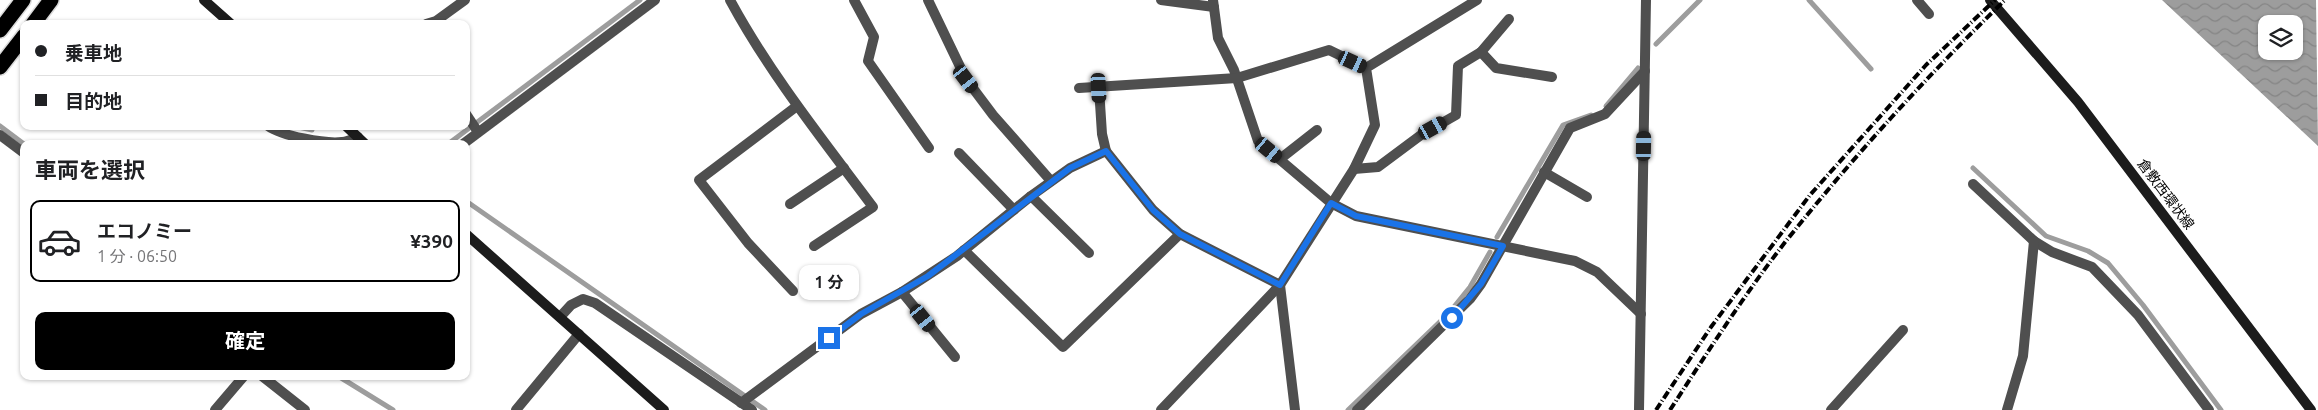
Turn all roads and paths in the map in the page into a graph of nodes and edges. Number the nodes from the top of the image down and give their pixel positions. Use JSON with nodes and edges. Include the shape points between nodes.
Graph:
{"nodes":[{"id":1,"x":23,"y":0,"type":"edge"},
{"id":2,"x":51,"y":0,"type":"edge"},
{"id":3,"x":204,"y":0,"type":"edge"},
{"id":4,"x":465,"y":0,"type":"edge"},
{"id":5,"x":655,"y":0,"type":"edge"},
{"id":6,"x":730,"y":0,"type":"edge"},
{"id":7,"x":854,"y":0,"type":"edge"},
{"id":8,"x":928,"y":0,"type":"edge"},
{"id":9,"x":1161,"y":0,"type":"edge"},
{"id":10,"x":1476,"y":0,"type":"edge"},
{"id":11,"x":1917,"y":0,"type":"edge"},
{"id":12,"x":1990,"y":0,"type":"edge"},
{"id":13,"x":1643,"y":2,"type":"edge"},
{"id":14,"x":1213,"y":4,"type":"edge"},
{"id":15,"x":1929,"y":14,"type":"dead end"},
{"id":16,"x":1509,"y":19,"type":"dead end"},
{"id":17,"x":36,"y":20,"type":"edge"},
{"id":18,"x":226,"y":20,"type":"edge"},
{"id":19,"x":437,"y":20,"type":"edge"},
{"id":20,"x":0,"y":30,"type":"edge"},
{"id":21,"x":20,"y":41,"type":"edge"},
{"id":22,"x":1481,"y":52,"type":"junction"},
{"id":23,"x":0,"y":67,"type":"edge"},
{"id":24,"x":1366,"y":68,"type":"junction"},
{"id":25,"x":1645,"y":71,"type":"junction"},
{"id":26,"x":1552,"y":77,"type":"dead end"},
{"id":27,"x":1237,"y":78,"type":"junction"},
{"id":28,"x":1079,"y":88,"type":"dead end"},
{"id":29,"x":1099,"y":88,"type":"junction"},
{"id":30,"x":798,"y":106,"type":"junction"},
{"id":31,"x":473,"y":123,"type":"edge"},
{"id":32,"x":274,"y":130,"type":"edge"},
{"id":33,"x":350,"y":130,"type":"edge"},
{"id":34,"x":1317,"y":130,"type":"dead end"},
{"id":35,"x":0,"y":134,"type":"edge"},
{"id":36,"x":317,"y":140,"type":"edge"},
{"id":37,"x":361,"y":140,"type":"edge"},
{"id":38,"x":929,"y":148,"type":"dead end"},
{"id":39,"x":20,"y":150,"type":"edge"},
{"id":40,"x":1106,"y":151,"type":"junction"},
{"id":41,"x":959,"y":153,"type":"dead end"},
{"id":42,"x":1280,"y":159,"type":"junction"},
{"id":43,"x":844,"y":168,"type":"junction"},
{"id":44,"x":1354,"y":169,"type":"junction"},
{"id":45,"x":1544,"y":172,"type":"junction"},
{"id":46,"x":1051,"y":182,"type":"junction"},
{"id":47,"x":1973,"y":184,"type":"dead end"},
{"id":48,"x":1031,"y":196,"type":"junction"},
{"id":49,"x":1587,"y":197,"type":"dead end"},
{"id":50,"x":1331,"y":203,"type":"junction"},
{"id":51,"x":790,"y":204,"type":"dead end"},
{"id":52,"x":1014,"y":210,"type":"junction"},
{"id":53,"x":1180,"y":234,"type":"junction"},
{"id":54,"x":470,"y":238,"type":"edge"},
{"id":55,"x":2034,"y":241,"type":"junction"},
{"id":56,"x":814,"y":246,"type":"dead end"},
{"id":57,"x":1503,"y":246,"type":"junction"},
{"id":58,"x":964,"y":250,"type":"junction"},
{"id":59,"x":1089,"y":253,"type":"dead end"},
{"id":60,"x":1280,"y":285,"type":"junction"},
{"id":61,"x":793,"y":291,"type":"dead end"},
{"id":62,"x":902,"y":292,"type":"junction"},
{"id":63,"x":1641,"y":314,"type":"junction"},
{"id":64,"x":560,"y":317,"type":"junction"},
{"id":65,"x":1903,"y":330,"type":"dead end"},
{"id":66,"x":579,"y":334,"type":"junction"},
{"id":67,"x":955,"y":356,"type":"dead end"},
{"id":68,"x":241,"y":380,"type":"edge"},
{"id":69,"x":267,"y":380,"type":"edge"},
{"id":70,"x":745,"y":399,"type":"junction"},
{"id":71,"x":215,"y":410,"type":"edge"},
{"id":72,"x":305,"y":410,"type":"edge"},
{"id":73,"x":516,"y":410,"type":"edge"},
{"id":74,"x":664,"y":410,"type":"edge"},
{"id":75,"x":752,"y":410,"type":"edge"},
{"id":76,"x":1161,"y":410,"type":"edge"},
{"id":77,"x":1294,"y":410,"type":"edge"},
{"id":78,"x":1357,"y":410,"type":"edge"},
{"id":79,"x":1639,"y":410,"type":"edge"},
{"id":80,"x":1831,"y":410,"type":"edge"},
{"id":81,"x":2007,"y":410,"type":"edge"},
{"id":82,"x":2208,"y":410,"type":"edge"},
{"id":83,"x":2311,"y":410,"type":"edge"}],
"edges":[{"from":1,"to":20,"type":"highway"},
{"from":2,"to":17,"type":"highway"},
{"from":3,"to":18,"type":"main road"},
{"from":4,"to":19,"type":"street"},
{"from":5,"to":31,"type":"street"},
{"from":6,"to":30,"type":"street"},
{"from":7,"to":38,"type":"street","via":[[874,37],[868,61]]},
{"from":8,"to":46,"type":"street","via":[[966,79]]},
{"from":9,"to":14,"type":"street"},
{"from":10,"to":24,"type":"street"},
{"from":11,"to":15,"type":"street"},
{"from":12,"to":83,"type":"main road","name":"倉敷西環状線","via":[[2078,102]]},
{"from":13,"to":25,"type":"street"},
{"from":14,"to":27,"type":"street","via":[[1218,38]]},
{"from":16,"to":22,"type":"street"},
{"from":21,"to":23,"type":"highway"},
{"from":22,"to":26,"type":"street","via":[[1496,68]]},
{"from":22,"to":44,"type":"street","via":[[1458,66],[1456,115],[1421,135],[1378,167]]},
{"from":24,"to":27,"type":"street","via":[[1328,50]]},
{"from":24,"to":44,"type":"street","via":[[1375,125]]},
{"from":25,"to":45,"type":"street","via":[[1605,114],[1570,128]]},
{"from":25,"to":63,"type":"street"},
{"from":27,"to":29,"type":"street"},
{"from":27,"to":42,"type":"street","via":[[1258,140]]},
{"from":28,"to":29,"type":"street"},
{"from":29,"to":40,"type":"street"},
{"from":30,"to":43,"type":"street"},
{"from":30,"to":61,"type":"street","via":[[699,180],[748,243]]},
{"from":32,"to":36,"type":"street"},
{"from":33,"to":37,"type":"main road"},
{"from":34,"to":42,"type":"street"},
{"from":35,"to":39,"type":"street"},
{"from":40,"to":46,"type":"street","via":[[1070,168]]},
{"from":40,"to":53,"type":"street","via":[[1153,210]]},
{"from":41,"to":52,"type":"street"},
{"from":42,"to":50,"type":"street"},
{"from":43,"to":51,"type":"street"},
{"from":43,"to":56,"type":"street","via":[[873,208]]},
{"from":44,"to":50,"type":"street"},
{"from":45,"to":49,"type":"street"},
{"from":45,"to":57,"type":"street"},
{"from":46,"to":48,"type":"street"},
{"from":47,"to":55,"type":"street"},
{"from":48,"to":52,"type":"street"},
{"from":48,"to":59,"type":"street"},
{"from":50,"to":57,"type":"street","via":[[1356,216]]},
{"from":50,"to":60,"type":"street"},
{"from":52,"to":58,"type":"street"},
{"from":53,"to":58,"type":"street","via":[[1064,347]]},
{"from":53,"to":60,"type":"street"},
{"from":54,"to":64,"type":"main road"},
{"from":55,"to":81,"type":"street","via":[[2023,356]]},
{"from":55,"to":82,"type":"street","via":[[2052,252],[2092,267],[2138,315]]},
{"from":57,"to":63,"type":"street","via":[[1575,261],[1598,272]]},
{"from":57,"to":78,"type":"street","via":[[1470,300]]},
{"from":58,"to":62,"type":"street"},
{"from":60,"to":76,"type":"street"},
{"from":60,"to":77,"type":"street"},
{"from":62,"to":67,"type":"street"},
{"from":62,"to":70,"type":"street","via":[[861,314]]},
{"from":63,"to":79,"type":"street"},
{"from":64,"to":66,"type":"main road"},
{"from":64,"to":70,"type":"street","via":[[583,299],[596,303]]},
{"from":65,"to":80,"type":"street"},
{"from":66,"to":73,"type":"street"},
{"from":66,"to":74,"type":"main road"},
{"from":68,"to":71,"type":"street"},
{"from":69,"to":72,"type":"street"},
{"from":70,"to":75,"type":"street"}]}
